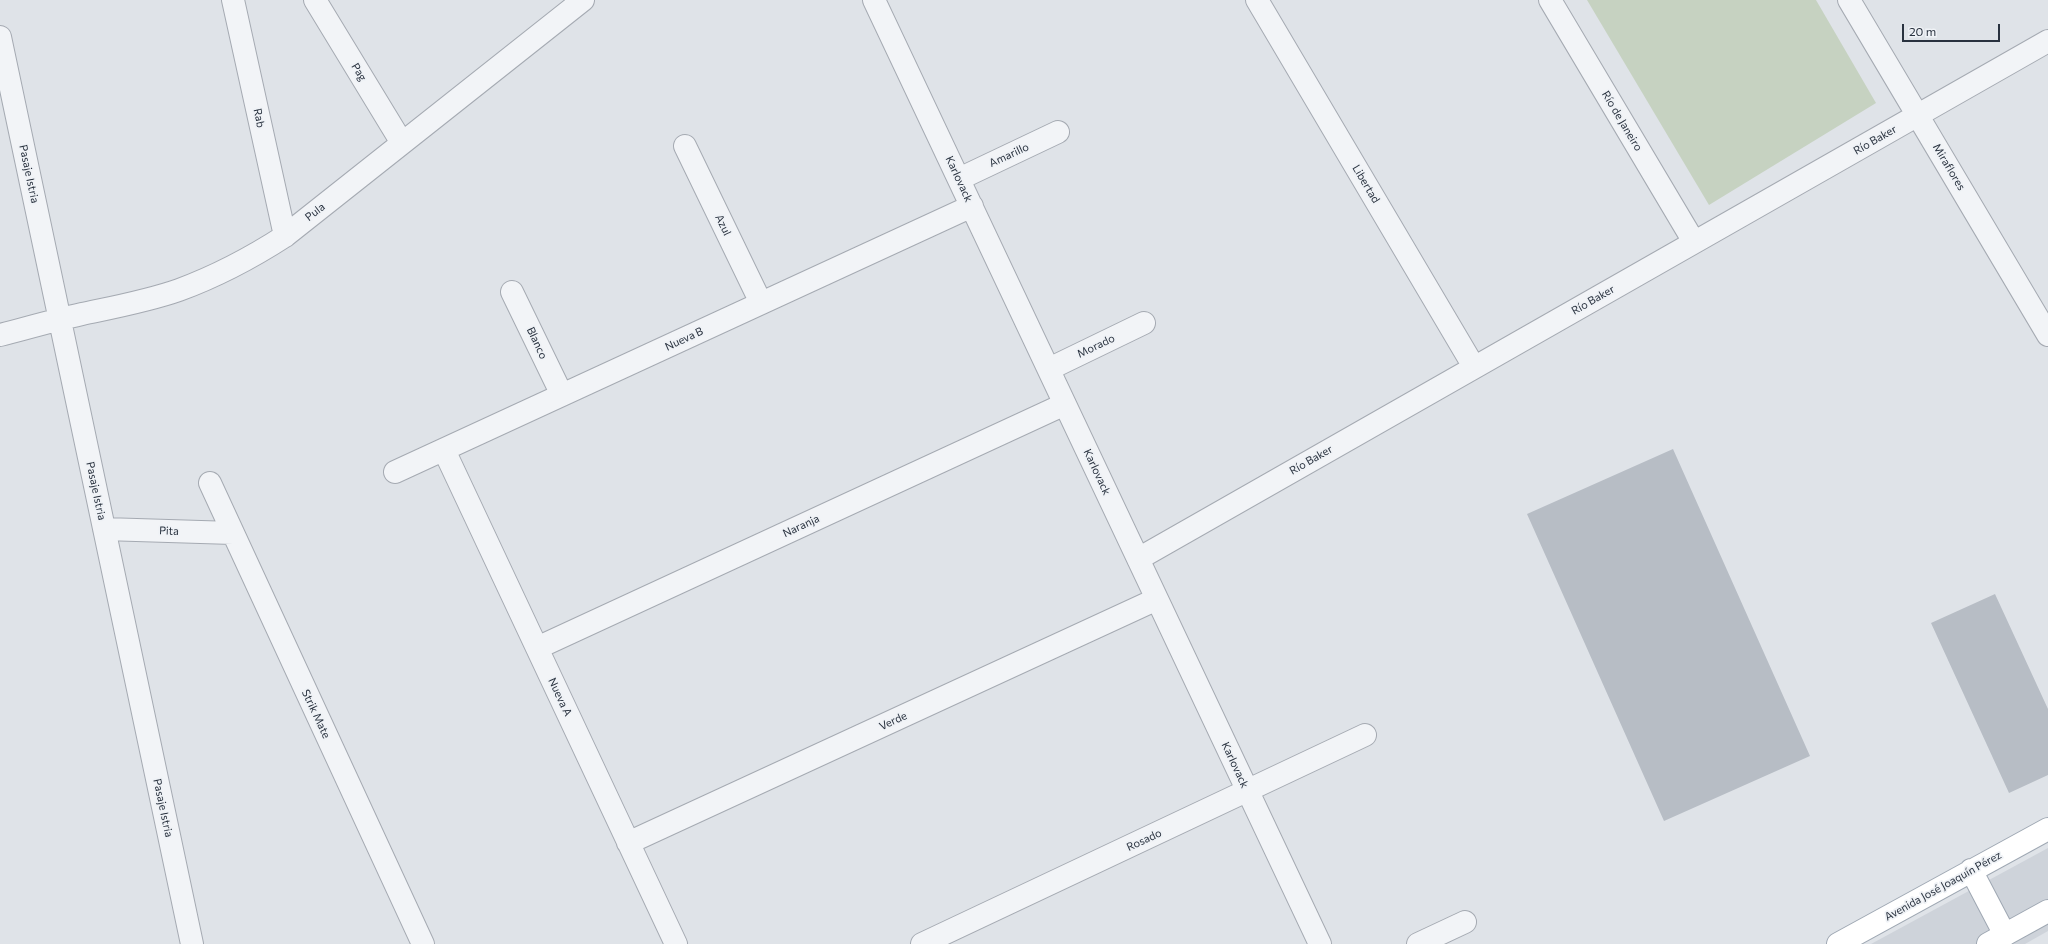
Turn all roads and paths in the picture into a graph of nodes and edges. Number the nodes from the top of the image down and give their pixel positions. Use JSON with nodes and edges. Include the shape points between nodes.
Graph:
{"nodes":[{"id":1,"x":233,"y":0,"type":"edge"},
{"id":2,"x":315,"y":0,"type":"edge"},
{"id":3,"x":874,"y":0,"type":"edge"},
{"id":4,"x":1257,"y":0,"type":"edge"},
{"id":5,"x":1550,"y":0,"type":"edge"},
{"id":6,"x":1849,"y":0,"type":"edge"},
{"id":7,"x":577,"y":2,"type":"edge"},
{"id":8,"x":0,"y":37,"type":"edge"},
{"id":9,"x":2048,"y":41,"type":"edge"},
{"id":10,"x":1918,"y":115,"type":"junction"},
{"id":11,"x":1058,"y":132,"type":"dead end"},
{"id":12,"x":402,"y":143,"type":"junction"},
{"id":13,"x":685,"y":146,"type":"dead end"},
{"id":14,"x":959,"y":179,"type":"junction"},
{"id":15,"x":972,"y":206,"type":"junction"},
{"id":16,"x":285,"y":236,"type":"junction"},
{"id":17,"x":1694,"y":242,"type":"junction"},
{"id":18,"x":512,"y":292,"type":"dead end"},
{"id":19,"x":761,"y":303,"type":"junction"},
{"id":20,"x":60,"y":319,"type":"junction"},
{"id":21,"x":1144,"y":323,"type":"dead end"},
{"id":22,"x":0,"y":335,"type":"edge"},
{"id":23,"x":2048,"y":335,"type":"edge"},
{"id":24,"x":1474,"y":367,"type":"junction"},
{"id":25,"x":1049,"y":369,"type":"junction"},
{"id":26,"x":562,"y":395,"type":"junction"},
{"id":27,"x":1065,"y":404,"type":"junction"},
{"id":28,"x":444,"y":450,"type":"junction"},
{"id":29,"x":395,"y":472,"type":"dead end"},
{"id":30,"x":210,"y":483,"type":"dead end"},
{"id":31,"x":104,"y":529,"type":"junction"},
{"id":32,"x":233,"y":533,"type":"junction"},
{"id":33,"x":1138,"y":559,"type":"junction"},
{"id":34,"x":1157,"y":599,"type":"junction"},
{"id":35,"x":537,"y":648,"type":"junction"},
{"id":36,"x":1365,"y":735,"type":"dead end"},
{"id":37,"x":1247,"y":791,"type":"junction"},
{"id":38,"x":2048,"y":829,"type":"edge"},
{"id":39,"x":628,"y":843,"type":"junction"},
{"id":40,"x":1971,"y":870,"type":"junction"},
{"id":41,"x":2048,"y":911,"type":"edge"},
{"id":42,"x":1465,"y":922,"type":"dead end"},
{"id":43,"x":1997,"y":939,"type":"edge"},
{"id":44,"x":192,"y":944,"type":"edge"},
{"id":45,"x":423,"y":944,"type":"edge"},
{"id":46,"x":676,"y":944,"type":"edge"},
{"id":47,"x":922,"y":944,"type":"edge"},
{"id":48,"x":1320,"y":944,"type":"edge"},
{"id":49,"x":1418,"y":944,"type":"edge"},
{"id":50,"x":1838,"y":944,"type":"edge"}],
"edges":[{"from":1,"to":16,"type":"street","name":"Rab"},
{"from":2,"to":12,"type":"street","name":"Pag"},
{"from":3,"to":14,"type":"street","name":"Karlovack"},
{"from":4,"to":24,"type":"street","name":"Libertad"},
{"from":5,"to":17,"type":"street","name":"Río de Janeiro"},
{"from":6,"to":10,"type":"street","name":"Miraflores"},
{"from":7,"to":12,"type":"street","name":"Pula"},
{"from":8,"to":20,"type":"street","name":"Pasaje Istria"},
{"from":9,"to":10,"type":"street","name":"Río Baker"},
{"from":10,"to":17,"type":"street","name":"Río Baker"},
{"from":10,"to":23,"type":"street","name":"Miraflores"},
{"from":11,"to":14,"type":"street","name":"Amarillo"},
{"from":12,"to":16,"type":"street","name":"Pula"},
{"from":13,"to":19,"type":"street","name":"Azul"},
{"from":14,"to":15,"type":"street","name":"Karlovack"},
{"from":15,"to":19,"type":"street","name":"Nueva B"},
{"from":15,"to":25,"type":"street","name":"Karlovack"},
{"from":16,"to":20,"type":"street","name":"Pula","via":[[250,258],[178,290]]},
{"from":17,"to":24,"type":"street","name":"Río Baker"},
{"from":18,"to":26,"type":"street","name":"Blanco"},
{"from":19,"to":26,"type":"street","name":"Nueva B"},
{"from":20,"to":22,"type":"street","name":"Pula"},
{"from":20,"to":31,"type":"street","name":"Pasaje Istria"},
{"from":21,"to":25,"type":"street","name":"Morado"},
{"from":24,"to":33,"type":"street","name":"Río Baker"},
{"from":25,"to":27,"type":"street","name":"Karlovack"},
{"from":26,"to":28,"type":"street","name":"Nueva B"},
{"from":27,"to":33,"type":"street","name":"Karlovack"},
{"from":27,"to":35,"type":"street","name":"Naranja"},
{"from":28,"to":29,"type":"street","name":"Nueva B"},
{"from":28,"to":35,"type":"street","name":"Nueva A"},
{"from":30,"to":32,"type":"street","name":"Strik Mate"},
{"from":31,"to":32,"type":"street","name":"Pita"},
{"from":31,"to":44,"type":"street","name":"Pasaje Istria"},
{"from":32,"to":45,"type":"street","name":"Strik Mate"},
{"from":33,"to":34,"type":"street","name":"Karlovack"},
{"from":34,"to":37,"type":"street","name":"Karlovack"},
{"from":34,"to":39,"type":"street","name":"Verde"},
{"from":35,"to":39,"type":"street","name":"Nueva A"},
{"from":36,"to":37,"type":"street","name":"Rosado"},
{"from":37,"to":47,"type":"street","name":"Rosado"},
{"from":37,"to":48,"type":"street","name":"Karlovack"},
{"from":38,"to":40,"type":"main road","name":"Avenida José Joaquín Pérez"},
{"from":39,"to":46,"type":"street","name":"Nueva A"},
{"from":40,"to":43,"type":"main road"},
{"from":40,"to":50,"type":"main road","name":"Avenida José Joaquín Pérez"},
{"from":41,"to":43,"type":"main road"},
{"from":42,"to":49,"type":"street"}]}
